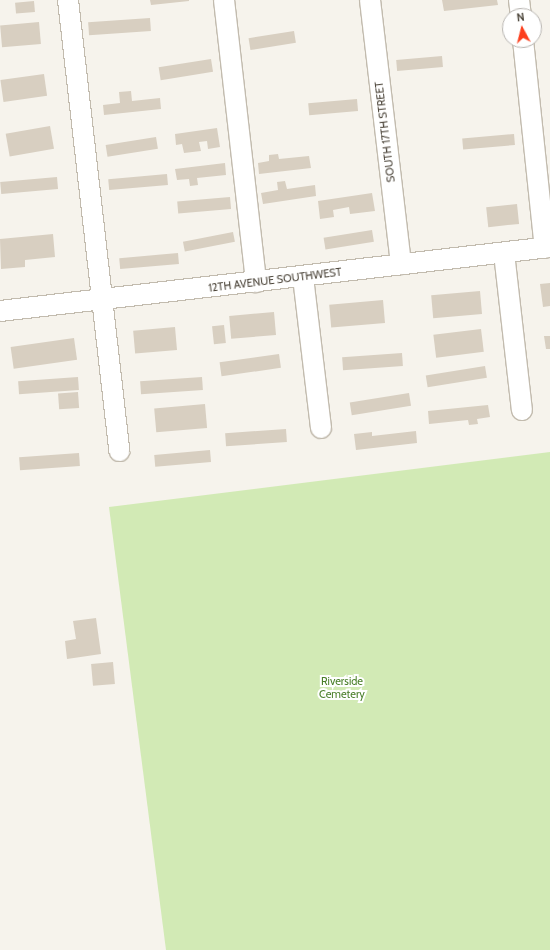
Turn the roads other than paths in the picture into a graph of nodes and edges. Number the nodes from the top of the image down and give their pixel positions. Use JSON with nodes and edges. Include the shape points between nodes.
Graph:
{"nodes":[{"id":1,"x":68,"y":0,"type":"edge"},
{"id":2,"x":224,"y":0,"type":"edge"},
{"id":3,"x":370,"y":0,"type":"edge"},
{"id":4,"x":524,"y":48,"type":"edge"},
{"id":5,"x":548,"y":248,"type":"edge"},
{"id":6,"x":504,"y":253,"type":"junction"},
{"id":7,"x":401,"y":264,"type":"junction"},
{"id":8,"x":303,"y":277,"type":"junction"},
{"id":9,"x":256,"y":282,"type":"junction"},
{"id":10,"x":101,"y":300,"type":"junction"},
{"id":11,"x":0,"y":311,"type":"edge"},
{"id":12,"x":522,"y":410,"type":"dead end"},
{"id":13,"x":321,"y":428,"type":"dead end"},
{"id":14,"x":119,"y":450,"type":"dead end"}],
"edges":[{"from":1,"to":10,"type":"street"},
{"from":2,"to":9,"type":"street"},
{"from":3,"to":7,"type":"street","name":"SOUTH 17TH STREET"},
{"from":4,"to":5,"type":"street"},
{"from":5,"to":6,"type":"street","name":"12TH AVENUE SOUTHWEST"},
{"from":6,"to":7,"type":"street","name":"12TH AVENUE SOUTHWEST"},
{"from":6,"to":12,"type":"street"},
{"from":7,"to":8,"type":"street","name":"12TH AVENUE SOUTHWEST"},
{"from":8,"to":9,"type":"street","name":"12TH AVENUE SOUTHWEST"},
{"from":8,"to":13,"type":"street"},
{"from":9,"to":10,"type":"street","name":"12TH AVENUE SOUTHWEST"},
{"from":10,"to":11,"type":"street","name":"12TH AVENUE SOUTHWEST"},
{"from":10,"to":14,"type":"street"}]}
